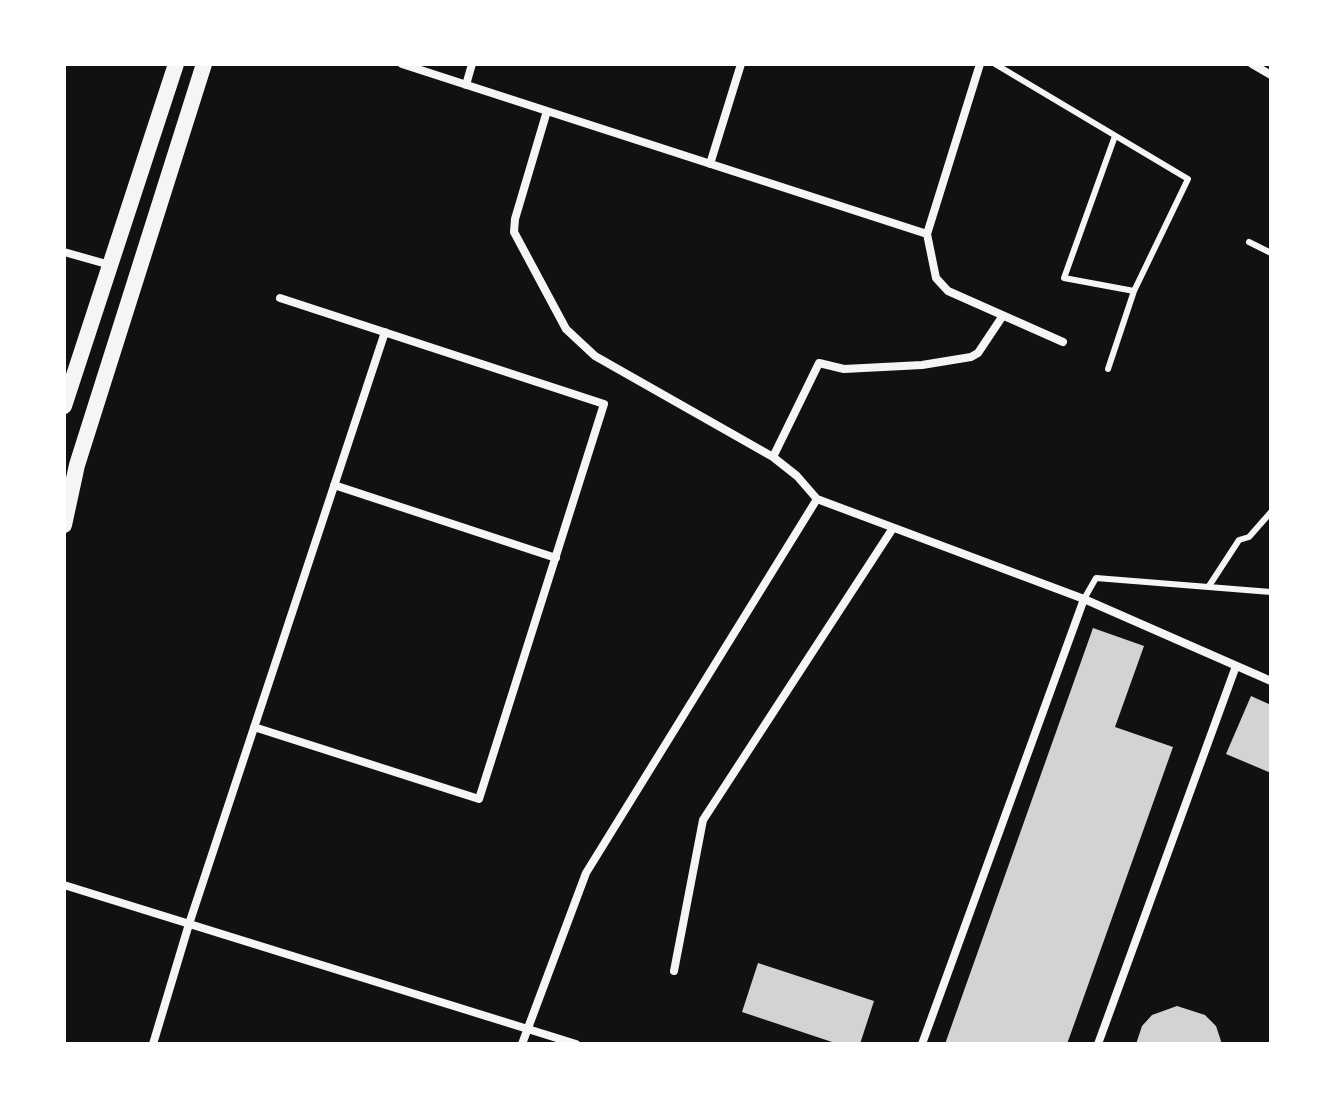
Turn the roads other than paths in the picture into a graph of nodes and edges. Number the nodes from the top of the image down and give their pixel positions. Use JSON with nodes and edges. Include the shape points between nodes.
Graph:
{"nodes":[{"id":1,"x":176,"y":64,"type":"edge"},
{"id":2,"x":204,"y":64,"type":"edge"},
{"id":3,"x":402,"y":64,"type":"edge"},
{"id":4,"x":472,"y":64,"type":"edge"},
{"id":5,"x":741,"y":64,"type":"edge"},
{"id":6,"x":980,"y":64,"type":"edge"},
{"id":7,"x":995,"y":64,"type":"edge"},
{"id":8,"x":1252,"y":64,"type":"edge"},
{"id":9,"x":1271,"y":75,"type":"edge"},
{"id":10,"x":466,"y":85,"type":"junction"},
{"id":11,"x":547,"y":111,"type":"junction"},
{"id":12,"x":1115,"y":136,"type":"junction"},
{"id":13,"x":710,"y":164,"type":"junction"},
{"id":14,"x":927,"y":234,"type":"junction"},
{"id":15,"x":1249,"y":242,"type":"dead end"},
{"id":16,"x":64,"y":252,"type":"edge"},
{"id":17,"x":1271,"y":253,"type":"edge"},
{"id":18,"x":110,"y":265,"type":"junction"},
{"id":19,"x":1134,"y":291,"type":"junction"},
{"id":20,"x":280,"y":298,"type":"dead end"},
{"id":21,"x":1002,"y":317,"type":"junction"},
{"id":22,"x":385,"y":332,"type":"junction"},
{"id":23,"x":1063,"y":342,"type":"dead end"},
{"id":24,"x":1108,"y":369,"type":"dead end"},
{"id":25,"x":64,"y":406,"type":"edge"},
{"id":26,"x":773,"y":457,"type":"junction"},
{"id":27,"x":77,"y":465,"type":"junction"},
{"id":28,"x":64,"y":478,"type":"edge"},
{"id":29,"x":334,"y":485,"type":"junction"},
{"id":30,"x":67,"y":496,"type":"edge"},
{"id":31,"x":817,"y":499,"type":"junction"},
{"id":32,"x":1271,"y":512,"type":"edge"},
{"id":33,"x":64,"y":525,"type":"edge"},
{"id":34,"x":893,"y":528,"type":"junction"},
{"id":35,"x":556,"y":558,"type":"junction"},
{"id":36,"x":1209,"y":586,"type":"junction"},
{"id":37,"x":1271,"y":592,"type":"edge"},
{"id":38,"x":1084,"y":599,"type":"junction"},
{"id":39,"x":1236,"y":666,"type":"junction"},
{"id":40,"x":1271,"y":681,"type":"edge"},
{"id":41,"x":254,"y":727,"type":"junction"},
{"id":42,"x":64,"y":885,"type":"edge"},
{"id":43,"x":189,"y":924,"type":"junction"},
{"id":44,"x":674,"y":971,"type":"dead end"},
{"id":45,"x":527,"y":1029,"type":"junction"},
{"id":46,"x":153,"y":1044,"type":"edge"},
{"id":47,"x":522,"y":1044,"type":"edge"},
{"id":48,"x":576,"y":1044,"type":"edge"},
{"id":49,"x":922,"y":1044,"type":"edge"},
{"id":50,"x":1098,"y":1044,"type":"edge"}],
"edges":[{"from":1,"to":18,"type":"main road"},
{"from":2,"to":27,"type":"main road"},
{"from":3,"to":10,"type":"street"},
{"from":4,"to":10,"type":"street"},
{"from":5,"to":13,"type":"street"},
{"from":6,"to":14,"type":"street"},
{"from":7,"to":12,"type":"lane"},
{"from":8,"to":9,"type":"street"},
{"from":10,"to":11,"type":"street"},
{"from":11,"to":13,"type":"street"},
{"from":11,"to":26,"type":"street","via":[[514,232],[566,329],[595,356]]},
{"from":12,"to":19,"type":"lane","via":[[1188,179]]},
{"from":12,"to":19,"type":"lane","via":[[1064,278]]},
{"from":13,"to":14,"type":"street"},
{"from":14,"to":21,"type":"street","via":[[941,286]]},
{"from":15,"to":17,"type":"lane"},
{"from":16,"to":18,"type":"street"},
{"from":18,"to":25,"type":"main road"},
{"from":19,"to":24,"type":"lane"},
{"from":20,"to":22,"type":"street"},
{"from":21,"to":23,"type":"street"},
{"from":21,"to":26,"type":"street","via":[[971,357],[844,369],[819,363]]},
{"from":22,"to":29,"type":"street"},
{"from":22,"to":35,"type":"street","via":[[604,404]]},
{"from":26,"to":31,"type":"street"},
{"from":27,"to":28,"type":"main road"},
{"from":27,"to":30,"type":"main road"},
{"from":29,"to":35,"type":"street"},
{"from":29,"to":41,"type":"street"},
{"from":30,"to":33,"type":"main road"},
{"from":31,"to":34,"type":"street"},
{"from":31,"to":45,"type":"street","via":[[586,873]]},
{"from":32,"to":36,"type":"lane","via":[[1249,537],[1239,540]]},
{"from":34,"to":38,"type":"street"},
{"from":34,"to":44,"type":"street","via":[[703,820]]},
{"from":35,"to":41,"type":"street","via":[[479,799]]},
{"from":36,"to":37,"type":"lane"},
{"from":36,"to":38,"type":"lane","via":[[1096,578]]},
{"from":38,"to":39,"type":"street"},
{"from":38,"to":49,"type":"street"},
{"from":39,"to":40,"type":"street"},
{"from":39,"to":50,"type":"street"},
{"from":41,"to":43,"type":"street"},
{"from":42,"to":43,"type":"street"},
{"from":43,"to":45,"type":"street"},
{"from":43,"to":46,"type":"street"},
{"from":45,"to":47,"type":"street"},
{"from":45,"to":48,"type":"street"}]}
